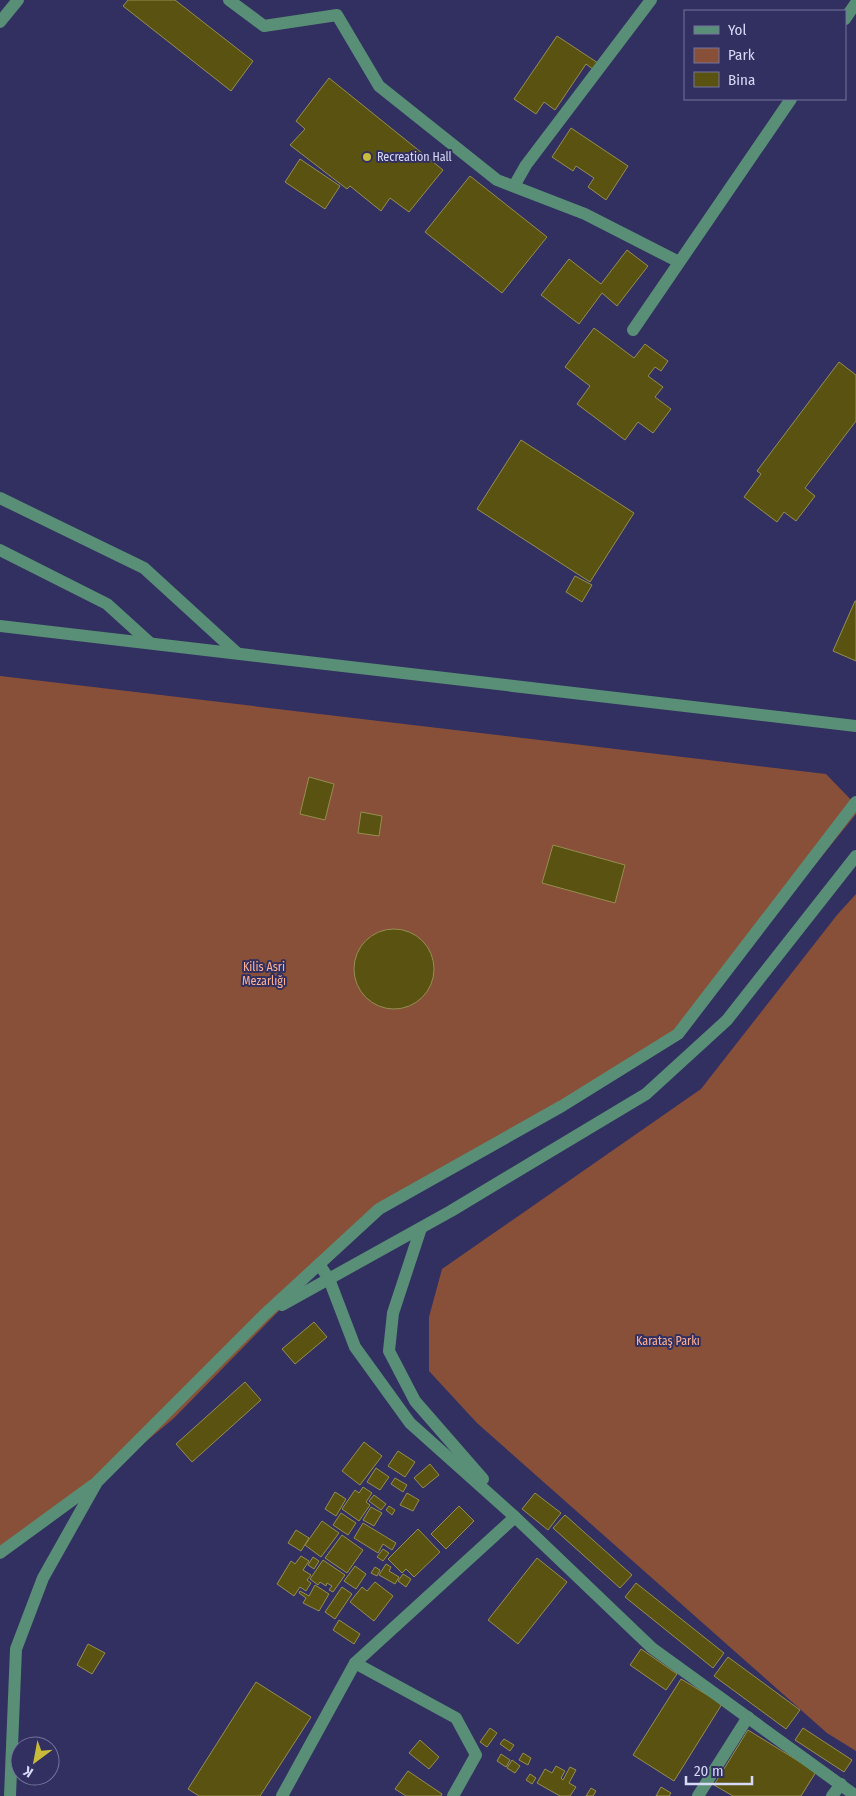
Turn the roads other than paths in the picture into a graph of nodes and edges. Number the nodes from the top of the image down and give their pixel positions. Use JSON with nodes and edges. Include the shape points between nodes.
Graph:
{"nodes":[{"id":1,"x":18,"y":0,"type":"edge"},
{"id":2,"x":229,"y":0,"type":"edge"},
{"id":3,"x":651,"y":0,"type":"edge"},
{"id":4,"x":856,"y":3,"type":"edge"},
{"id":5,"x":846,"y":18,"type":"edge"},
{"id":6,"x":0,"y":22,"type":"edge"},
{"id":7,"x":790,"y":100,"type":"edge"},
{"id":8,"x":514,"y":186,"type":"junction"},
{"id":9,"x":679,"y":262,"type":"junction"},
{"id":10,"x":633,"y":330,"type":"dead end"},
{"id":11,"x":0,"y":498,"type":"edge"},
{"id":12,"x":0,"y":550,"type":"edge"},
{"id":13,"x":0,"y":626,"type":"edge"},
{"id":14,"x":150,"y":643,"type":"junction"},
{"id":15,"x":237,"y":653,"type":"junction"},
{"id":16,"x":856,"y":726,"type":"edge"},
{"id":17,"x":856,"y":802,"type":"edge"},
{"id":18,"x":856,"y":856,"type":"edge"},
{"id":19,"x":420,"y":1228,"type":"junction"},
{"id":20,"x":319,"y":1264,"type":"junction"},
{"id":21,"x":329,"y":1279,"type":"junction"},
{"id":22,"x":264,"y":1315,"type":"junction"},
{"id":23,"x":97,"y":1482,"type":"junction"},
{"id":24,"x":515,"y":1517,"type":"junction"},
{"id":25,"x":0,"y":1553,"type":"edge"},
{"id":26,"x":355,"y":1663,"type":"junction"},
{"id":27,"x":13,"y":1711,"type":"junction"},
{"id":28,"x":0,"y":1716,"type":"edge"},
{"id":29,"x":748,"y":1717,"type":"junction"},
{"id":30,"x":840,"y":1784,"type":"junction"},
{"id":31,"x":10,"y":1796,"type":"edge"},
{"id":32,"x":282,"y":1796,"type":"edge"},
{"id":33,"x":454,"y":1796,"type":"edge"},
{"id":34,"x":698,"y":1796,"type":"edge"},
{"id":35,"x":832,"y":1796,"type":"edge"},
{"id":36,"x":856,"y":1796,"type":"edge"}],
"edges":[{"from":1,"to":6,"type":"street"},
{"from":2,"to":8,"type":"street","via":[[264,26],[337,15],[379,86],[497,180]]},
{"from":3,"to":8,"type":"street","via":[[526,164]]},
{"from":4,"to":5,"type":"street"},
{"from":7,"to":9,"type":"street"},
{"from":8,"to":9,"type":"street","via":[[585,214]]},
{"from":9,"to":10,"type":"street"},
{"from":11,"to":15,"type":"street","via":[[144,568]]},
{"from":12,"to":14,"type":"street","via":[[107,604]]},
{"from":13,"to":14,"type":"street"},
{"from":14,"to":15,"type":"street"},
{"from":15,"to":16,"type":"street"},
{"from":17,"to":20,"type":"street","via":[[678,1034],[562,1106],[379,1209]]},
{"from":18,"to":19,"type":"street","via":[[727,1020],[646,1094]]},
{"from":19,"to":21,"type":"street"},
{"from":19,"to":24,"type":"street","via":[[393,1313],[389,1351],[415,1401]]},
{"from":20,"to":21,"type":"street"},
{"from":20,"to":22,"type":"street"},
{"from":21,"to":22,"type":"street"},
{"from":21,"to":24,"type":"street","via":[[355,1346],[410,1423]]},
{"from":22,"to":23,"type":"street"},
{"from":23,"to":25,"type":"street"},
{"from":23,"to":27,"type":"street","via":[[43,1578],[16,1649]]},
{"from":24,"to":26,"type":"street"},
{"from":24,"to":29,"type":"street","via":[[652,1648]]},
{"from":26,"to":32,"type":"street"},
{"from":26,"to":33,"type":"street","via":[[456,1718],[476,1755]]},
{"from":27,"to":28,"type":"street"},
{"from":27,"to":31,"type":"street"},
{"from":29,"to":30,"type":"street"},
{"from":29,"to":34,"type":"street"},
{"from":30,"to":35,"type":"street"},
{"from":30,"to":36,"type":"street"}]}
